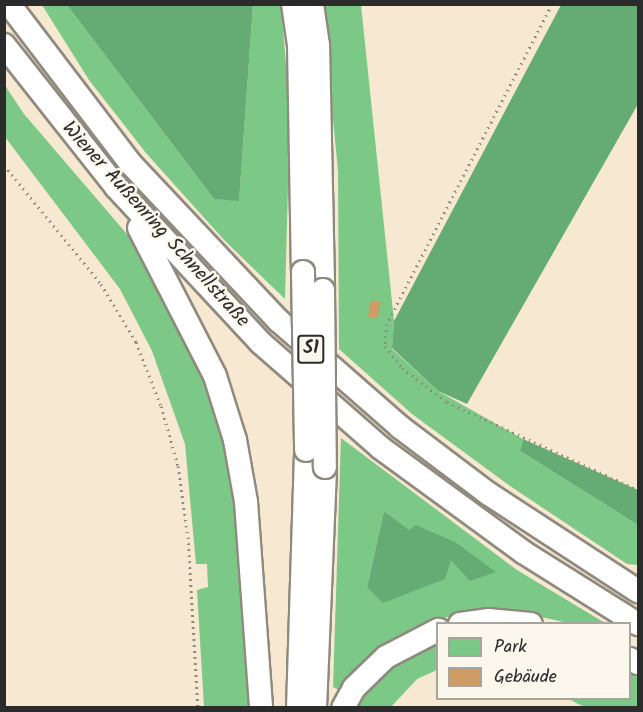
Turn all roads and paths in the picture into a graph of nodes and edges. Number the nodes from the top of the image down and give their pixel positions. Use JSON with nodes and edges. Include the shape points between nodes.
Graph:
{"nodes":[{"id":1,"x":9,"y":4,"type":"edge"},
{"id":2,"x":29,"y":4,"type":"edge"},
{"id":3,"x":293,"y":4,"type":"edge"},
{"id":4,"x":312,"y":4,"type":"edge"},
{"id":5,"x":552,"y":4,"type":"edge"},
{"id":6,"x":4,"y":45,"type":"edge"},
{"id":7,"x":73,"y":93,"type":"junction"},
{"id":8,"x":4,"y":165,"type":"edge"},
{"id":9,"x":116,"y":187,"type":"junction"},
{"id":10,"x":639,"y":490,"type":"edge"},
{"id":11,"x":639,"y":591,"type":"edge"},
{"id":12,"x":474,"y":622,"type":"edge"},
{"id":13,"x":510,"y":622,"type":"edge"},
{"id":14,"x":639,"y":624,"type":"edge"},
{"id":15,"x":436,"y":631,"type":"edge"},
{"id":16,"x":198,"y":708,"type":"edge"},
{"id":17,"x":261,"y":708,"type":"edge"},
{"id":18,"x":298,"y":708,"type":"edge"},
{"id":19,"x":315,"y":708,"type":"edge"},
{"id":20,"x":343,"y":708,"type":"edge"}],
"edges":[{"from":1,"to":7,"type":"highway","name":"Wiener Außenring Schnellstraße","number":"S1"},
{"from":2,"to":7,"type":"highway"},
{"from":3,"to":18,"type":"highway","bridge":true,"via":[[299,45],[306,450]]},
{"from":4,"to":19,"type":"highway","bridge":true,"via":[[318,45],[325,467]]},
{"from":5,"to":10,"type":"path","via":[[387,324],[385,346],[402,368],[447,402]]},
{"from":6,"to":9,"type":"highway","name":"Wiener Außenring Schnellstraße","number":"S1"},
{"from":7,"to":11,"type":"highway","name":"Wiener Außenring Schnellstraße","number":"S1","via":[[200,242],[279,321],[400,427],[480,487]]},
{"from":8,"to":16,"type":"path","via":[[101,284],[136,342],[161,406],[178,466],[188,537]]},
{"from":9,"to":14,"type":"highway","name":"Wiener Außenring Schnellstraße","number":"S1","via":[[261,343],[381,448],[523,552]]},
{"from":9,"to":17,"type":"highway","via":[[215,376],[236,440],[246,502]]},
{"from":12,"to":13,"type":"highway"},
{"from":15,"to":20,"type":"highway","via":[[386,657],[354,688]]}]}
